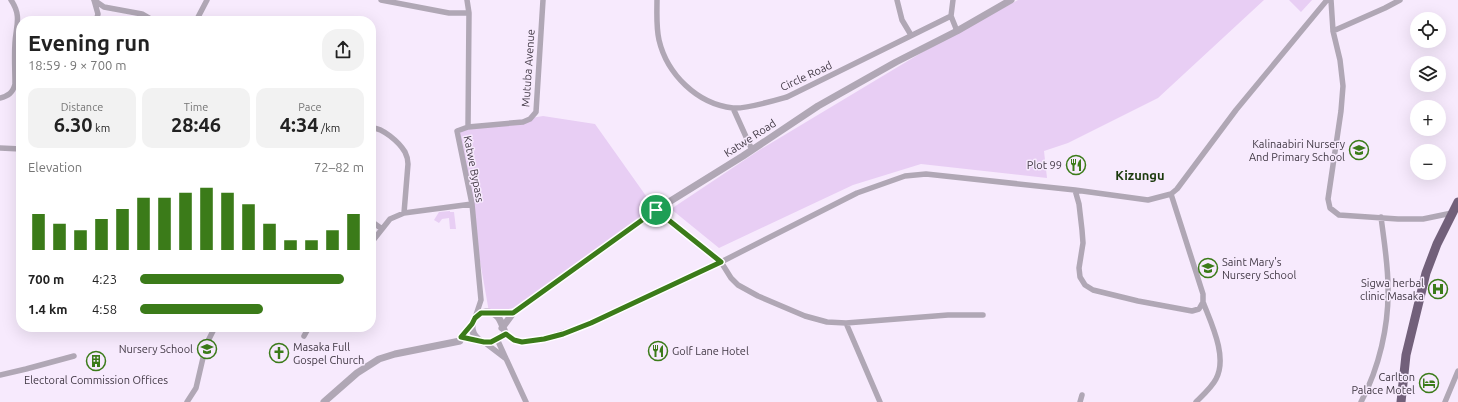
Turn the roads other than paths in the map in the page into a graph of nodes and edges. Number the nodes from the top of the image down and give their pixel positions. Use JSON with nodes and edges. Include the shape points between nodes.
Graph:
{"nodes":[{"id":1,"x":11,"y":0,"type":"edge"},
{"id":2,"x":94,"y":0,"type":"edge"},
{"id":3,"x":207,"y":0,"type":"edge"},
{"id":4,"x":381,"y":0,"type":"edge"},
{"id":5,"x":467,"y":0,"type":"edge"},
{"id":6,"x":543,"y":0,"type":"edge"},
{"id":7,"x":657,"y":0,"type":"edge"},
{"id":8,"x":897,"y":0,"type":"edge"},
{"id":9,"x":953,"y":0,"type":"edge"},
{"id":10,"x":1011,"y":0,"type":"edge"},
{"id":11,"x":1327,"y":0,"type":"edge"},
{"id":12,"x":1331,"y":0,"type":"edge"},
{"id":13,"x":1400,"y":0,"type":"edge"},
{"id":14,"x":104,"y":7,"type":"junction"},
{"id":15,"x":469,"y":13,"type":"junction"},
{"id":16,"x":98,"y":14,"type":"joint"},
{"id":17,"x":17,"y":16,"type":"edge"},
{"id":18,"x":145,"y":16,"type":"edge"},
{"id":19,"x":199,"y":16,"type":"edge"},
{"id":20,"x":951,"y":16,"type":"junction"},
{"id":21,"x":957,"y":31,"type":"junction"},
{"id":22,"x":1334,"y":31,"type":"junction"},
{"id":23,"x":16,"y":33,"type":"edge"},
{"id":24,"x":912,"y":35,"type":"junction"},
{"id":25,"x":0,"y":98,"type":"edge"},
{"id":26,"x":733,"y":108,"type":"junction"},
{"id":27,"x":468,"y":127,"type":"junction"},
{"id":28,"x":376,"y":128,"type":"edge"},
{"id":29,"x":0,"y":148,"type":"edge"},
{"id":30,"x":16,"y":149,"type":"edge"},
{"id":31,"x":752,"y":150,"type":"junction"},
{"id":32,"x":1075,"y":190,"type":"junction"},
{"id":33,"x":1171,"y":194,"type":"junction"},
{"id":34,"x":1458,"y":202,"type":"edge"},
{"id":35,"x":472,"y":204,"type":"junction"},
{"id":36,"x":656,"y":210,"type":"junction"},
{"id":37,"x":404,"y":213,"type":"junction"},
{"id":38,"x":1452,"y":213,"type":"junction"},
{"id":39,"x":1381,"y":218,"type":"junction"},
{"id":40,"x":376,"y":225,"type":"edge"},
{"id":41,"x":382,"y":229,"type":"junction"},
{"id":42,"x":376,"y":237,"type":"edge"},
{"id":43,"x":721,"y":262,"type":"junction"},
{"id":44,"x":481,"y":300,"type":"junction"},
{"id":45,"x":1203,"y":302,"type":"junction"},
{"id":46,"x":490,"y":313,"type":"junction"},
{"id":47,"x":513,"y":313,"type":"junction"},
{"id":48,"x":983,"y":315,"type":"dead end"},
{"id":49,"x":473,"y":321,"type":"junction"},
{"id":50,"x":846,"y":323,"type":"junction"},
{"id":51,"x":504,"y":331,"type":"junction"},
{"id":52,"x":212,"y":332,"type":"edge"},
{"id":53,"x":306,"y":332,"type":"edge"},
{"id":54,"x":304,"y":336,"type":"dead end"},
{"id":55,"x":461,"y":337,"type":"junction"},
{"id":56,"x":497,"y":339,"type":"junction"},
{"id":57,"x":483,"y":342,"type":"junction"},
{"id":58,"x":74,"y":356,"type":"dead end"},
{"id":59,"x":505,"y":358,"type":"junction"},
{"id":60,"x":1458,"y":372,"type":"edge"},
{"id":61,"x":0,"y":375,"type":"edge"},
{"id":62,"x":1082,"y":395,"type":"dead end"},
{"id":63,"x":187,"y":402,"type":"edge"},
{"id":64,"x":324,"y":402,"type":"edge"},
{"id":65,"x":526,"y":402,"type":"edge"},
{"id":66,"x":880,"y":402,"type":"edge"},
{"id":67,"x":1080,"y":402,"type":"edge"},
{"id":68,"x":1196,"y":402,"type":"edge"},
{"id":69,"x":1361,"y":402,"type":"edge"},
{"id":70,"x":1401,"y":402,"type":"edge"},
{"id":71,"x":1445,"y":402,"type":"edge"}],
"edges":[{"from":1,"to":17,"type":"street"},
{"from":2,"to":14,"type":"street"},
{"from":2,"to":16,"type":"street"},
{"from":3,"to":19,"type":"street"},
{"from":4,"to":15,"type":"street","via":[[449,13]]},
{"from":5,"to":15,"type":"street","name":"Katwe Bypass"},
{"from":6,"to":27,"type":"street","name":"Mutuba Avenue","via":[[536,112],[530,119],[522,122]]},
{"from":7,"to":26,"type":"street","name":"Circle Road","via":[[658,39],[680,80],[698,96]]},
{"from":8,"to":24,"type":"street","via":[[902,20]]},
{"from":9,"to":20,"type":"street"},
{"from":10,"to":21,"type":"street","name":"Katwe Road"},
{"from":11,"to":33,"type":"street","via":[[1236,110],[1178,189]]},
{"from":12,"to":22,"type":"street"},
{"from":13,"to":22,"type":"street"},
{"from":14,"to":16,"type":"street"},
{"from":14,"to":18,"type":"street"},
{"from":15,"to":27,"type":"street","name":"Katwe Bypass"},
{"from":20,"to":21,"type":"street"},
{"from":20,"to":24,"type":"street","name":"Circle Road"},
{"from":21,"to":31,"type":"street","name":"Katwe Road","via":[[818,106]]},
{"from":22,"to":39,"type":"street","via":[[1342,86],[1341,111],[1328,199],[1330,208],[1339,215]]},
{"from":23,"to":25,"type":"street","via":[[14,89]]},
{"from":24,"to":26,"type":"street","name":"Circle Road","via":[[787,97],[763,104]]},
{"from":26,"to":31,"type":"street"},
{"from":27,"to":35,"type":"street","name":"Katwe Bypass","via":[[457,131]]},
{"from":28,"to":37,"type":"street","via":[[386,133],[404,151],[407,158]]},
{"from":29,"to":30,"type":"street"},
{"from":31,"to":36,"type":"street","name":"Katwe Road"},
{"from":32,"to":33,"type":"street","via":[[1148,200]]},
{"from":32,"to":43,"type":"street","via":[[926,174],[905,176],[857,193]]},
{"from":32,"to":45,"type":"street","via":[[1083,236],[1079,268],[1080,277],[1085,285],[1093,290],[1138,301],[1192,311],[1199,309]]},
{"from":33,"to":45,"type":"street","via":[[1203,294]]},
{"from":34,"to":38,"type":"highway"},
{"from":35,"to":37,"type":"street"},
{"from":35,"to":44,"type":"street","name":"Katwe Bypass"},
{"from":36,"to":43,"type":"street"},
{"from":36,"to":47,"type":"street","name":"Katwe Road"},
{"from":37,"to":41,"type":"street","via":[[390,219]]},
{"from":38,"to":39,"type":"street","via":[[1423,219]]},
{"from":38,"to":70,"type":"highway","via":[[1426,273],[1406,355]]},
{"from":39,"to":69,"type":"street","via":[[1388,288],[1386,316],[1377,367]]},
{"from":40,"to":41,"type":"street"},
{"from":41,"to":42,"type":"street"},
{"from":43,"to":50,"type":"street","via":[[730,278],[758,296],[805,316],[827,322]]},
{"from":43,"to":51,"type":"street","via":[[563,334],[522,342],[514,340]]},
{"from":44,"to":46,"type":"street","name":"Katwe Bypass"},
{"from":44,"to":49,"type":"street","name":"Katwe Bypass"},
{"from":45,"to":68,"type":"street","via":[[1218,344],[1221,365],[1216,379]]},
{"from":46,"to":47,"type":"street"},
{"from":46,"to":49,"type":"street","via":[[481,313]]},
{"from":46,"to":51,"type":"street","via":[[497,316]]},
{"from":47,"to":51,"type":"street","name":"Katwe Road"},
{"from":48,"to":50,"type":"street"},
{"from":49,"to":55,"type":"street"},
{"from":49,"to":57,"type":"street","via":[[472,332]]},
{"from":50,"to":66,"type":"street"},
{"from":51,"to":56,"type":"street"},
{"from":52,"to":63,"type":"street","via":[[206,345],[196,388]]},
{"from":53,"to":54,"type":"street"},
{"from":55,"to":57,"type":"street"},
{"from":55,"to":64,"type":"street","via":[[460,341],[379,359],[357,373]]},
{"from":56,"to":57,"type":"street"},
{"from":56,"to":59,"type":"street"},
{"from":57,"to":59,"type":"street"},
{"from":58,"to":61,"type":"street"},
{"from":59,"to":65,"type":"street"},
{"from":60,"to":71,"type":"street"},
{"from":62,"to":67,"type":"street"}]}
